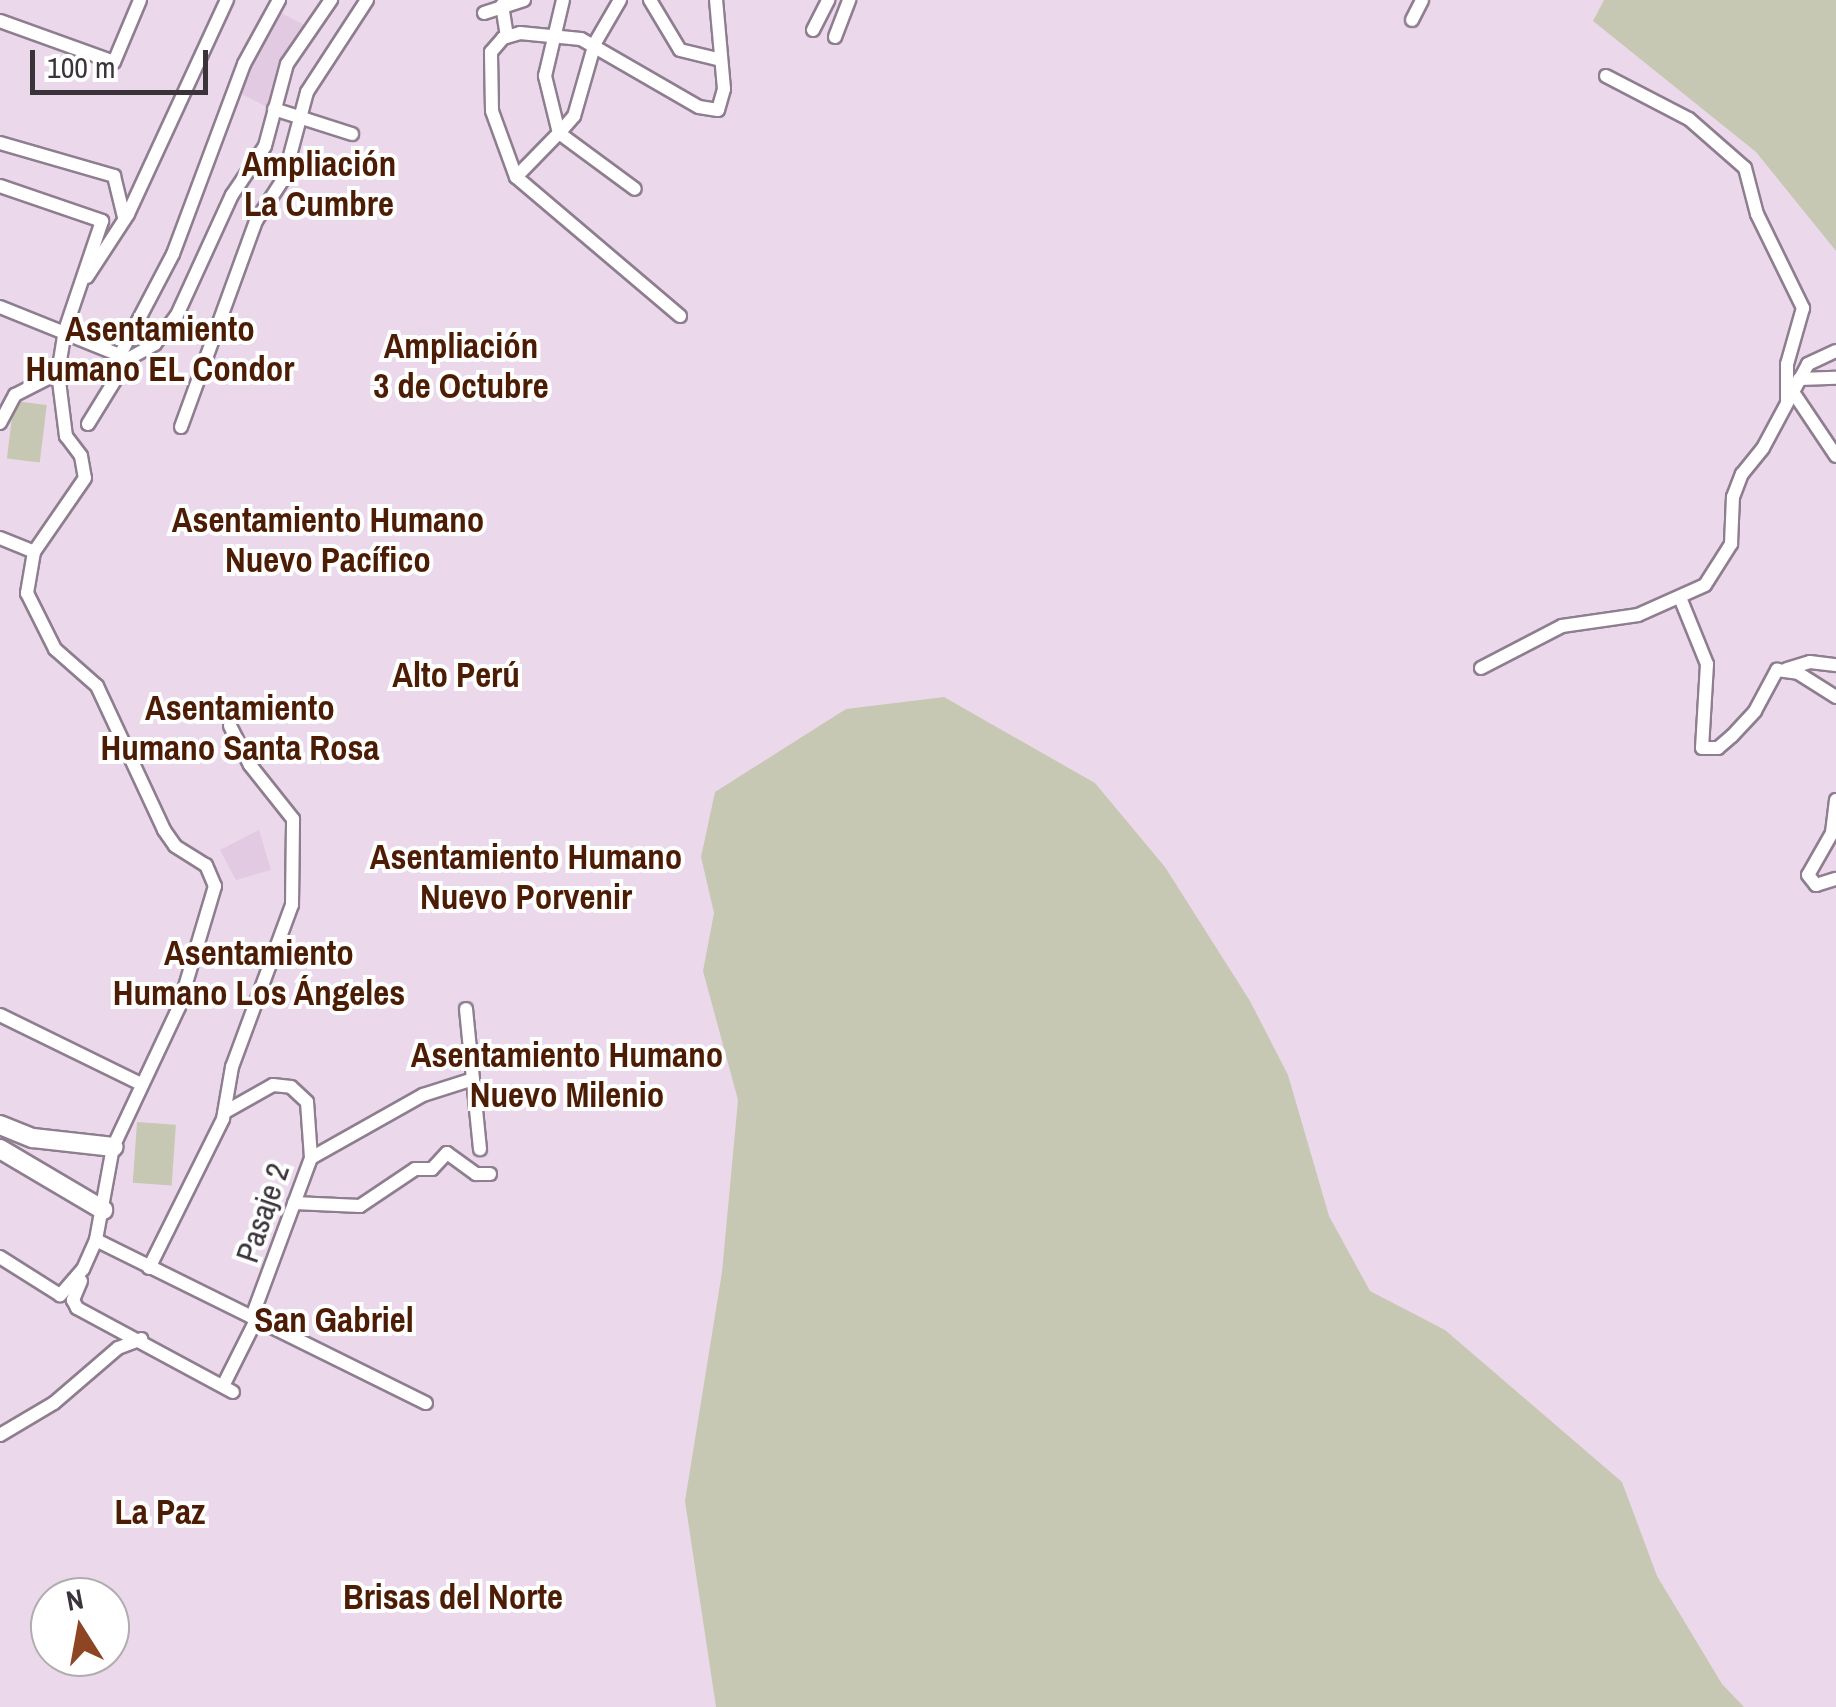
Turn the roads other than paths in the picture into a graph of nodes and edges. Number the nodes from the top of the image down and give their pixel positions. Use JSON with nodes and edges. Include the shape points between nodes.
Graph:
{"nodes":[{"id":1,"x":140,"y":0,"type":"edge"},
{"id":2,"x":227,"y":0,"type":"edge"},
{"id":3,"x":279,"y":0,"type":"edge"},
{"id":4,"x":330,"y":0,"type":"edge"},
{"id":5,"x":367,"y":0,"type":"edge"},
{"id":6,"x":524,"y":0,"type":"edge"},
{"id":7,"x":563,"y":0,"type":"edge"},
{"id":8,"x":620,"y":0,"type":"edge"},
{"id":9,"x":650,"y":0,"type":"edge"},
{"id":10,"x":716,"y":0,"type":"edge"},
{"id":11,"x":828,"y":0,"type":"edge"},
{"id":12,"x":849,"y":0,"type":"edge"},
{"id":13,"x":1422,"y":0,"type":"edge"},
{"id":14,"x":502,"y":5,"type":"junction"},
{"id":15,"x":484,"y":13,"type":"dead end"},
{"id":16,"x":1412,"y":20,"type":"dead end"},
{"id":17,"x":0,"y":21,"type":"edge"},
{"id":18,"x":813,"y":30,"type":"dead end"},
{"id":19,"x":555,"y":33,"type":"junction"},
{"id":20,"x":507,"y":37,"type":"junction"},
{"id":21,"x":835,"y":37,"type":"dead end"},
{"id":22,"x":595,"y":43,"type":"junction"},
{"id":23,"x":721,"y":60,"type":"junction"},
{"id":24,"x":1606,"y":76,"type":"dead end"},
{"id":25,"x":274,"y":110,"type":"junction"},
{"id":26,"x":300,"y":119,"type":"junction"},
{"id":27,"x":559,"y":133,"type":"junction"},
{"id":28,"x":352,"y":134,"type":"dead end"},
{"id":29,"x":0,"y":143,"type":"edge"},
{"id":30,"x":516,"y":177,"type":"junction"},
{"id":31,"x":0,"y":186,"type":"edge"},
{"id":32,"x":635,"y":190,"type":"dead end"},
{"id":33,"x":124,"y":220,"type":"junction"},
{"id":34,"x":78,"y":292,"type":"junction"},
{"id":35,"x":0,"y":307,"type":"edge"},
{"id":36,"x":680,"y":316,"type":"dead end"},
{"id":37,"x":65,"y":330,"type":"junction"},
{"id":38,"x":1836,"y":352,"type":"edge"},
{"id":39,"x":124,"y":357,"type":"junction"},
{"id":40,"x":58,"y":373,"type":"junction"},
{"id":41,"x":1836,"y":378,"type":"edge"},
{"id":42,"x":1793,"y":391,"type":"junction"},
{"id":43,"x":0,"y":423,"type":"edge"},
{"id":44,"x":88,"y":424,"type":"dead end"},
{"id":45,"x":181,"y":427,"type":"dead end"},
{"id":46,"x":1836,"y":456,"type":"edge"},
{"id":47,"x":0,"y":538,"type":"edge"},
{"id":48,"x":34,"y":552,"type":"junction"},
{"id":49,"x":1680,"y":600,"type":"junction"},
{"id":50,"x":1836,"y":664,"type":"edge"},
{"id":51,"x":1482,"y":668,"type":"dead end"},
{"id":52,"x":1787,"y":669,"type":"junction"},
{"id":53,"x":1836,"y":697,"type":"edge"},
{"id":54,"x":230,"y":726,"type":"dead end"},
{"id":55,"x":1836,"y":800,"type":"edge"},
{"id":56,"x":1836,"y":879,"type":"edge"},
{"id":57,"x":466,"y":1009,"type":"dead end"},
{"id":58,"x":0,"y":1015,"type":"edge"},
{"id":59,"x":472,"y":1079,"type":"junction"},
{"id":60,"x":139,"y":1083,"type":"junction"},
{"id":61,"x":225,"y":1112,"type":"junction"},
{"id":62,"x":0,"y":1126,"type":"edge"},
{"id":63,"x":113,"y":1147,"type":"junction"},
{"id":64,"x":480,"y":1149,"type":"dead end"},
{"id":65,"x":0,"y":1150,"type":"edge"},
{"id":66,"x":311,"y":1158,"type":"junction"},
{"id":67,"x":490,"y":1174,"type":"dead end"},
{"id":68,"x":294,"y":1203,"type":"junction"},
{"id":69,"x":103,"y":1210,"type":"junction"},
{"id":70,"x":96,"y":1240,"type":"junction"},
{"id":71,"x":0,"y":1258,"type":"edge"},
{"id":72,"x":149,"y":1268,"type":"junction"},
{"id":73,"x":84,"y":1269,"type":"junction"},
{"id":74,"x":254,"y":1320,"type":"junction"},
{"id":75,"x":141,"y":1339,"type":"junction"},
{"id":76,"x":426,"y":1403,"type":"dead end"},
{"id":77,"x":0,"y":1435,"type":"edge"}],
"edges":[{"from":1,"to":17,"type":"street","via":[[114,62]]},
{"from":2,"to":33,"type":"street"},
{"from":3,"to":39,"type":"street","via":[[238,78],[173,254]]},
{"from":4,"to":25,"type":"street","via":[[287,64]]},
{"from":5,"to":26,"type":"street","via":[[323,62]]},
{"from":6,"to":14,"type":"street"},
{"from":7,"to":19,"type":"street"},
{"from":8,"to":22,"type":"street"},
{"from":9,"to":23,"type":"street","via":[[680,50]]},
{"from":10,"to":23,"type":"street"},
{"from":11,"to":18,"type":"street"},
{"from":12,"to":21,"type":"street"},
{"from":13,"to":16,"type":"street"},
{"from":14,"to":15,"type":"street"},
{"from":14,"to":20,"type":"street"},
{"from":19,"to":20,"type":"street"},
{"from":19,"to":22,"type":"street"},
{"from":19,"to":27,"type":"street","via":[[545,92]]},
{"from":20,"to":30,"type":"street","via":[[491,52],[492,111]]},
{"from":22,"to":23,"type":"street","via":[[711,112],[722,102]]},
{"from":22,"to":27,"type":"street","via":[[574,116]]},
{"from":24,"to":42,"type":"street","via":[[1689,120],[1745,168],[1757,214],[1803,308],[1787,364]]},
{"from":25,"to":26,"type":"street"},
{"from":25,"to":39,"type":"street","via":[[266,146],[232,194],[177,315],[155,344]]},
{"from":26,"to":28,"type":"street"},
{"from":26,"to":45,"type":"street","via":[[284,178],[256,222]]},
{"from":27,"to":30,"type":"street"},
{"from":27,"to":32,"type":"street"},
{"from":29,"to":33,"type":"street","via":[[114,176]]},
{"from":30,"to":36,"type":"street"},
{"from":31,"to":34,"type":"street","via":[[101,218]]},
{"from":33,"to":34,"type":"street"},
{"from":34,"to":37,"type":"street"},
{"from":35,"to":37,"type":"street"},
{"from":37,"to":39,"type":"street"},
{"from":37,"to":40,"type":"street"},
{"from":38,"to":42,"type":"street","via":[[1808,364]]},
{"from":39,"to":44,"type":"street"},
{"from":40,"to":43,"type":"street","via":[[14,395]]},
{"from":40,"to":48,"type":"street","via":[[66,436],[81,456],[85,478]]},
{"from":41,"to":42,"type":"street"},
{"from":42,"to":46,"type":"street"},
{"from":42,"to":49,"type":"street","via":[[1736,485],[1725,564]]},
{"from":47,"to":48,"type":"street"},
{"from":48,"to":60,"type":"street","via":[[27,593],[40,628],[97,686],[164,830],[214,880],[178,1007]]},
{"from":49,"to":51,"type":"street","via":[[1638,615],[1562,626]]},
{"from":49,"to":52,"type":"street","via":[[1707,664],[1702,748],[1718,748],[1732,736],[1755,711],[1771,674]]},
{"from":50,"to":52,"type":"street"},
{"from":52,"to":53,"type":"street"},
{"from":54,"to":61,"type":"street","via":[[250,766],[268,780],[293,819],[295,848],[292,905],[232,1067]]},
{"from":55,"to":56,"type":"street","via":[[1832,834],[1808,875],[1816,885]]},
{"from":57,"to":59,"type":"street"},
{"from":58,"to":60,"type":"street"},
{"from":59,"to":64,"type":"street"},
{"from":59,"to":66,"type":"street","via":[[423,1095]]},
{"from":60,"to":63,"type":"street"},
{"from":61,"to":66,"type":"street","name":"Pasaje 2","via":[[273,1085],[291,1087],[307,1102]]},
{"from":61,"to":72,"type":"street"},
{"from":62,"to":63,"type":"street","via":[[33,1138]]},
{"from":63,"to":69,"type":"street"},
{"from":65,"to":69,"type":"street"},
{"from":66,"to":68,"type":"street","name":"Pasaje 2"},
{"from":67,"to":68,"type":"street","via":[[476,1174],[447,1153],[432,1170],[414,1168],[360,1206]]},
{"from":68,"to":74,"type":"street","name":"Pasaje 2"},
{"from":69,"to":70,"type":"street"},
{"from":70,"to":72,"type":"street"},
{"from":70,"to":73,"type":"street"},
{"from":71,"to":73,"type":"street","via":[[64,1294]]},
{"from":72,"to":74,"type":"street"},
{"from":73,"to":75,"type":"street","via":[[74,1304]]},
{"from":74,"to":75,"type":"street","name":"Pasaje 2","via":[[228,1389]]},
{"from":74,"to":76,"type":"street"},
{"from":75,"to":77,"type":"street","via":[[118,1348],[54,1403]]}]}
